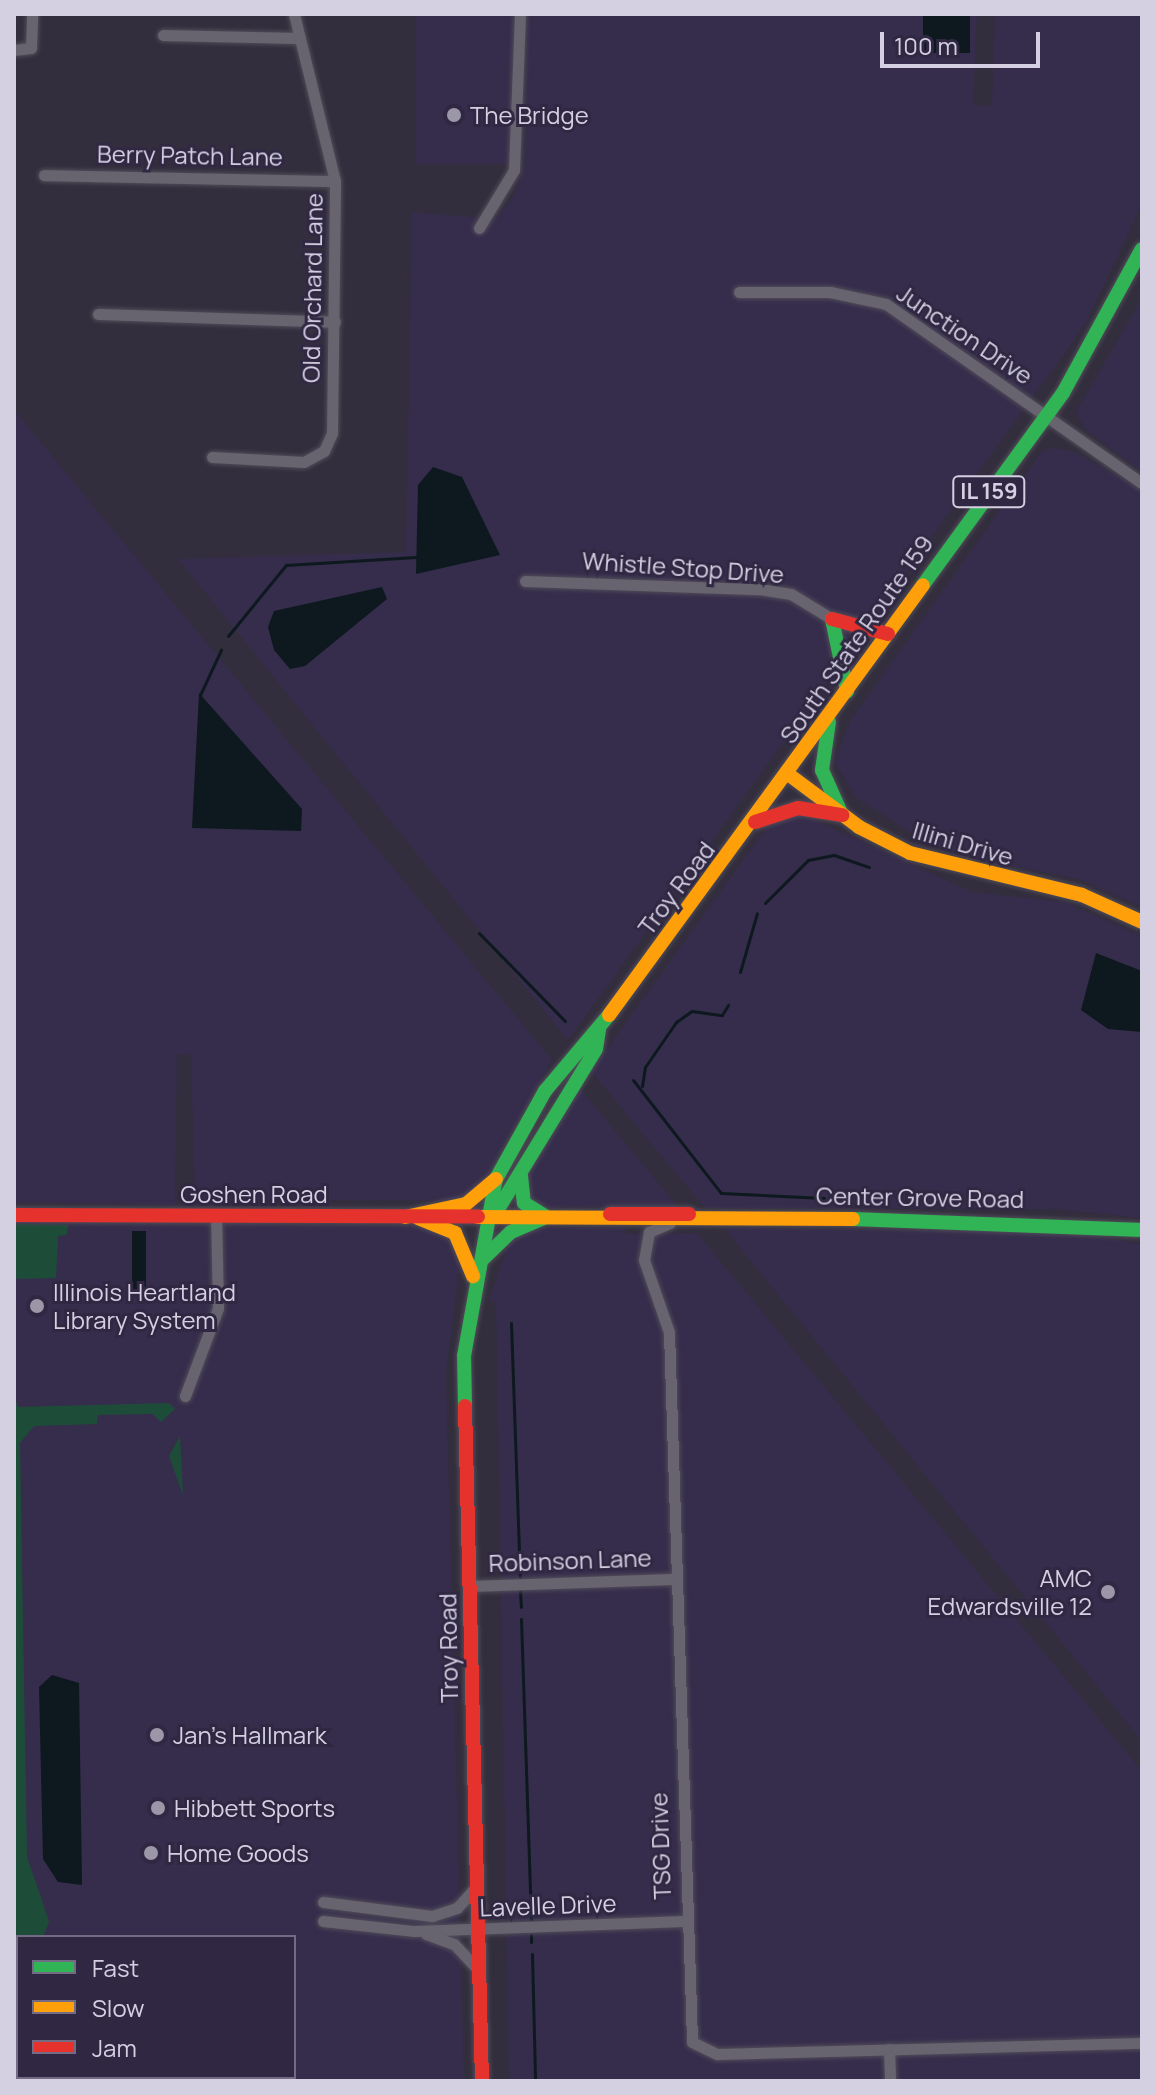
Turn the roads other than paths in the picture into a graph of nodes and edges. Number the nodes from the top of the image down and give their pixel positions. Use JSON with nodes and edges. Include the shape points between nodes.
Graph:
{"nodes":[{"id":1,"x":32,"y":14,"type":"edge"},
{"id":2,"x":294,"y":14,"type":"edge"},
{"id":3,"x":520,"y":14,"type":"edge"},
{"id":4,"x":163,"y":35,"type":"dead end"},
{"id":5,"x":297,"y":38,"type":"junction"},
{"id":6,"x":14,"y":50,"type":"edge"},
{"id":7,"x":44,"y":175,"type":"dead end"},
{"id":8,"x":335,"y":181,"type":"junction"},
{"id":9,"x":479,"y":228,"type":"dead end"},
{"id":10,"x":1142,"y":249,"type":"edge"},
{"id":11,"x":739,"y":292,"type":"dead end"},
{"id":12,"x":98,"y":314,"type":"dead end"},
{"id":13,"x":335,"y":322,"type":"junction"},
{"id":14,"x":1045,"y":417,"type":"junction"},
{"id":15,"x":212,"y":457,"type":"dead end"},
{"id":16,"x":1142,"y":483,"type":"edge"},
{"id":17,"x":525,"y":581,"type":"dead end"},
{"id":18,"x":832,"y":619,"type":"junction"},
{"id":19,"x":888,"y":634,"type":"junction"},
{"id":20,"x":847,"y":691,"type":"junction"},
{"id":21,"x":832,"y":713,"type":"junction"},
{"id":22,"x":788,"y":774,"type":"junction"},
{"id":23,"x":842,"y":815,"type":"junction"},
{"id":24,"x":751,"y":824,"type":"junction"},
{"id":25,"x":1142,"y":922,"type":"edge"},
{"id":26,"x":599,"y":1029,"type":"junction"},
{"id":27,"x":522,"y":1167,"type":"junction"},
{"id":28,"x":496,"y":1179,"type":"junction"},
{"id":29,"x":14,"y":1215,"type":"edge"},
{"id":30,"x":216,"y":1216,"type":"junction"},
{"id":31,"x":409,"y":1217,"type":"junction"},
{"id":32,"x":546,"y":1217,"type":"junction"},
{"id":33,"x":593,"y":1217,"type":"junction"},
{"id":34,"x":493,"y":1218,"type":"junction"},
{"id":35,"x":696,"y":1218,"type":"junction"},
{"id":36,"x":678,"y":1222,"type":"junction"},
{"id":37,"x":1142,"y":1230,"type":"edge"},
{"id":38,"x":478,"y":1266,"type":"junction"},
{"id":39,"x":474,"y":1283,"type":"junction"},
{"id":40,"x":185,"y":1396,"type":"dead end"},
{"id":41,"x":673,"y":1579,"type":"junction"},
{"id":42,"x":469,"y":1586,"type":"junction"},
{"id":43,"x":476,"y":1887,"type":"junction"},
{"id":44,"x":323,"y":1902,"type":"dead end"},
{"id":45,"x":323,"y":1921,"type":"dead end"},
{"id":46,"x":684,"y":1921,"type":"junction"},
{"id":47,"x":477,"y":1930,"type":"junction"},
{"id":48,"x":414,"y":1931,"type":"junction"},
{"id":49,"x":478,"y":1970,"type":"junction"},
{"id":50,"x":1142,"y":2043,"type":"edge"},
{"id":51,"x":889,"y":2049,"type":"junction"},
{"id":52,"x":482,"y":2081,"type":"edge"},
{"id":53,"x":890,"y":2081,"type":"edge"}],
"edges":[{"from":1,"to":6,"type":"street","via":[[31,48]]},
{"from":2,"to":5,"type":"street","name":"Old Orchard Lane"},
{"from":3,"to":9,"type":"street","via":[[514,170]]},
{"from":4,"to":5,"type":"street"},
{"from":5,"to":8,"type":"street","name":"Old Orchard Lane","via":[[329,134]]},
{"from":7,"to":8,"type":"street","name":"Berry Patch Lane"},
{"from":8,"to":13,"type":"street","name":"Old Orchard Lane"},
{"from":10,"to":14,"type":"main road","name":"South State Route 159","number":"IL 159","via":[[1094,348]]},
{"from":11,"to":14,"type":"street","name":"Junction Drive","via":[[830,292],[886,304]]},
{"from":12,"to":13,"type":"street"},
{"from":13,"to":15,"type":"street","name":"Old Orchard Lane","via":[[332,433],[324,451],[304,462]]},
{"from":14,"to":16,"type":"street","name":"Junction Drive"},
{"from":14,"to":19,"type":"main road","name":"South State Route 159","number":"IL 159"},
{"from":17,"to":18,"type":"street","name":"Whistle Stop Drive","via":[[759,589],[791,594]]},
{"from":18,"to":19,"type":"main road","name":"Whistle Stop Drive"},
{"from":18,"to":20,"type":"main road"},
{"from":19,"to":20,"type":"main road","name":"South State Route 159","number":"IL 159"},
{"from":20,"to":21,"type":"main road","name":"South State Route 159","number":"IL 159"},
{"from":21,"to":22,"type":"main road","name":"South State Route 159","number":"IL 159"},
{"from":21,"to":23,"type":"main road","via":[[822,770]]},
{"from":22,"to":23,"type":"main road","name":"Illini Drive"},
{"from":22,"to":24,"type":"main road","name":"Troy Road"},
{"from":23,"to":24,"type":"main road","via":[[798,808]]},
{"from":23,"to":25,"type":"main road","name":"Illini Drive","via":[[935,863],[1042,883]]},
{"from":24,"to":26,"type":"main road","name":"Troy Road"},
{"from":26,"to":27,"type":"main road","name":"Troy Road","via":[[596,1049]]},
{"from":26,"to":28,"type":"main road","name":"Troy Road","via":[[545,1091]]},
{"from":27,"to":32,"type":"main road","via":[[521,1198]]},
{"from":27,"to":34,"type":"main road","name":"Troy Road"},
{"from":28,"to":31,"type":"main road","via":[[466,1204]]},
{"from":28,"to":34,"type":"main road","name":"Troy Road"},
{"from":29,"to":30,"type":"main road","name":"Goshen Road"},
{"from":30,"to":31,"type":"main road","name":"Goshen Road"},
{"from":30,"to":40,"type":"street","via":[[218,1308]]},
{"from":31,"to":34,"type":"main road","name":"Goshen Road"},
{"from":31,"to":39,"type":"main road","via":[[455,1233],[468,1251]]},
{"from":32,"to":33,"type":"main road","name":"Center Grove Road"},
{"from":32,"to":34,"type":"main road","name":"Center Grove Road"},
{"from":32,"to":38,"type":"main road","via":[[511,1232]]},
{"from":33,"to":35,"type":"main road","name":"Center Grove Road","via":[[654,1212]]},
{"from":33,"to":36,"type":"main road","name":"Center Grove Road"},
{"from":34,"to":38,"type":"main road","name":"Troy Road"},
{"from":35,"to":36,"type":"main road","name":"Center Grove Road"},
{"from":35,"to":37,"type":"main road","name":"Center Grove Road","via":[[1064,1221]]},
{"from":36,"to":41,"type":"street","name":"TSG Drive","via":[[653,1227],[644,1260],[667,1316]]},
{"from":38,"to":39,"type":"main road","name":"Troy Road"},
{"from":39,"to":42,"type":"main road","name":"Troy Road","via":[[464,1356]]},
{"from":41,"to":42,"type":"street","name":"Robinson Lane"},
{"from":41,"to":46,"type":"street","name":"TSG Drive"},
{"from":42,"to":43,"type":"main road","name":"Troy Road"},
{"from":43,"to":44,"type":"street","name":"Lavelle Drive","via":[[457,1908],[432,1916]]},
{"from":43,"to":47,"type":"main road","name":"Troy Road"},
{"from":45,"to":48,"type":"street","name":"Lavelle Drive"},
{"from":46,"to":47,"type":"street","name":"Lavelle Drive"},
{"from":46,"to":51,"type":"street","name":"TSG Drive","via":[[688,2029],[697,2048],[717,2054]]},
{"from":47,"to":48,"type":"street","name":"Lavelle Drive"},
{"from":47,"to":49,"type":"main road","name":"Troy Road"},
{"from":48,"to":49,"type":"street","name":"Lavelle Drive","via":[[454,1944]]},
{"from":49,"to":52,"type":"main road","name":"Troy Road"},
{"from":50,"to":51,"type":"street","name":"TSG Drive"},
{"from":51,"to":53,"type":"street"}]}
